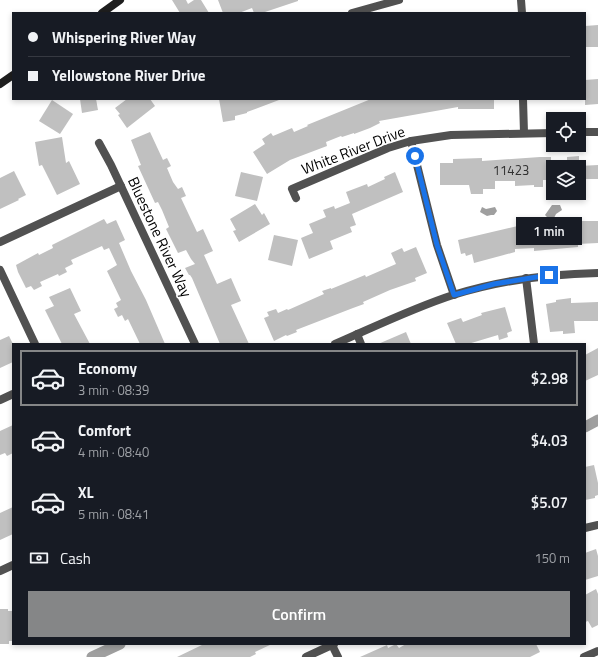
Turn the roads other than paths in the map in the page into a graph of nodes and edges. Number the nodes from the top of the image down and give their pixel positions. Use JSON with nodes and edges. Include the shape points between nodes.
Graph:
{"nodes":[{"id":1,"x":120,"y":0,"type":"edge"},
{"id":2,"x":400,"y":0,"type":"edge"},
{"id":3,"x":521,"y":0,"type":"edge"},
{"id":4,"x":103,"y":12,"type":"edge"},
{"id":5,"x":355,"y":12,"type":"edge"},
{"id":6,"x":522,"y":12,"type":"edge"},
{"id":7,"x":12,"y":76,"type":"edge"},
{"id":8,"x":0,"y":84,"type":"edge"},
{"id":9,"x":523,"y":100,"type":"edge"},
{"id":10,"x":586,"y":132,"type":"edge"},
{"id":11,"x":598,"y":132,"type":"edge"},
{"id":12,"x":546,"y":133,"type":"edge"},
{"id":13,"x":524,"y":134,"type":"junction"},
{"id":14,"x":411,"y":141,"type":"junction"},
{"id":15,"x":100,"y":142,"type":"dead end"},
{"id":16,"x":121,"y":186,"type":"junction"},
{"id":17,"x":296,"y":198,"type":"dead end"},
{"id":18,"x":0,"y":242,"type":"edge"},
{"id":19,"x":0,"y":270,"type":"edge"},
{"id":20,"x":598,"y":273,"type":"edge"},
{"id":21,"x":526,"y":278,"type":"junction"},
{"id":22,"x":454,"y":295,"type":"junction"},
{"id":23,"x":357,"y":334,"type":"junction"},
{"id":24,"x":34,"y":343,"type":"edge"},
{"id":25,"x":195,"y":343,"type":"edge"},
{"id":26,"x":337,"y":343,"type":"edge"},
{"id":27,"x":361,"y":343,"type":"edge"},
{"id":28,"x":534,"y":343,"type":"edge"},
{"id":29,"x":12,"y":394,"type":"edge"},
{"id":30,"x":0,"y":400,"type":"edge"},
{"id":31,"x":598,"y":525,"type":"edge"},
{"id":32,"x":586,"y":528,"type":"edge"},
{"id":33,"x":12,"y":565,"type":"edge"},
{"id":34,"x":0,"y":571,"type":"edge"},
{"id":35,"x":331,"y":645,"type":"edge"},
{"id":36,"x":333,"y":645,"type":"edge"},
{"id":37,"x":598,"y":651,"type":"edge"},
{"id":38,"x":306,"y":657,"type":"edge"},
{"id":39,"x":338,"y":657,"type":"edge"},
{"id":40,"x":584,"y":657,"type":"edge"}],
"edges":[{"from":1,"to":4,"type":"street"},
{"from":2,"to":5,"type":"street"},
{"from":3,"to":6,"type":"street"},
{"from":7,"to":8,"type":"street"},
{"from":9,"to":13,"type":"street"},
{"from":10,"to":11,"type":"street"},
{"from":12,"to":13,"type":"street","name":"White River Drive"},
{"from":13,"to":14,"type":"street","name":"White River Drive","via":[[451,135]]},
{"from":14,"to":17,"type":"street","name":"White River Drive","via":[[388,148],[292,189]]},
{"from":14,"to":22,"type":"street","via":[[437,245]]},
{"from":15,"to":16,"type":"street","name":"Bluestone River Way"},
{"from":16,"to":18,"type":"street"},
{"from":16,"to":25,"type":"street","name":"Bluestone River Way"},
{"from":19,"to":24,"type":"street"},
{"from":20,"to":21,"type":"street"},
{"from":21,"to":22,"type":"street"},
{"from":21,"to":28,"type":"street"},
{"from":22,"to":23,"type":"street"},
{"from":23,"to":26,"type":"street"},
{"from":23,"to":27,"type":"street"},
{"from":29,"to":30,"type":"street"},
{"from":31,"to":32,"type":"street"},
{"from":33,"to":34,"type":"street"},
{"from":35,"to":38,"type":"street"},
{"from":36,"to":39,"type":"street"},
{"from":37,"to":40,"type":"street"}]}
